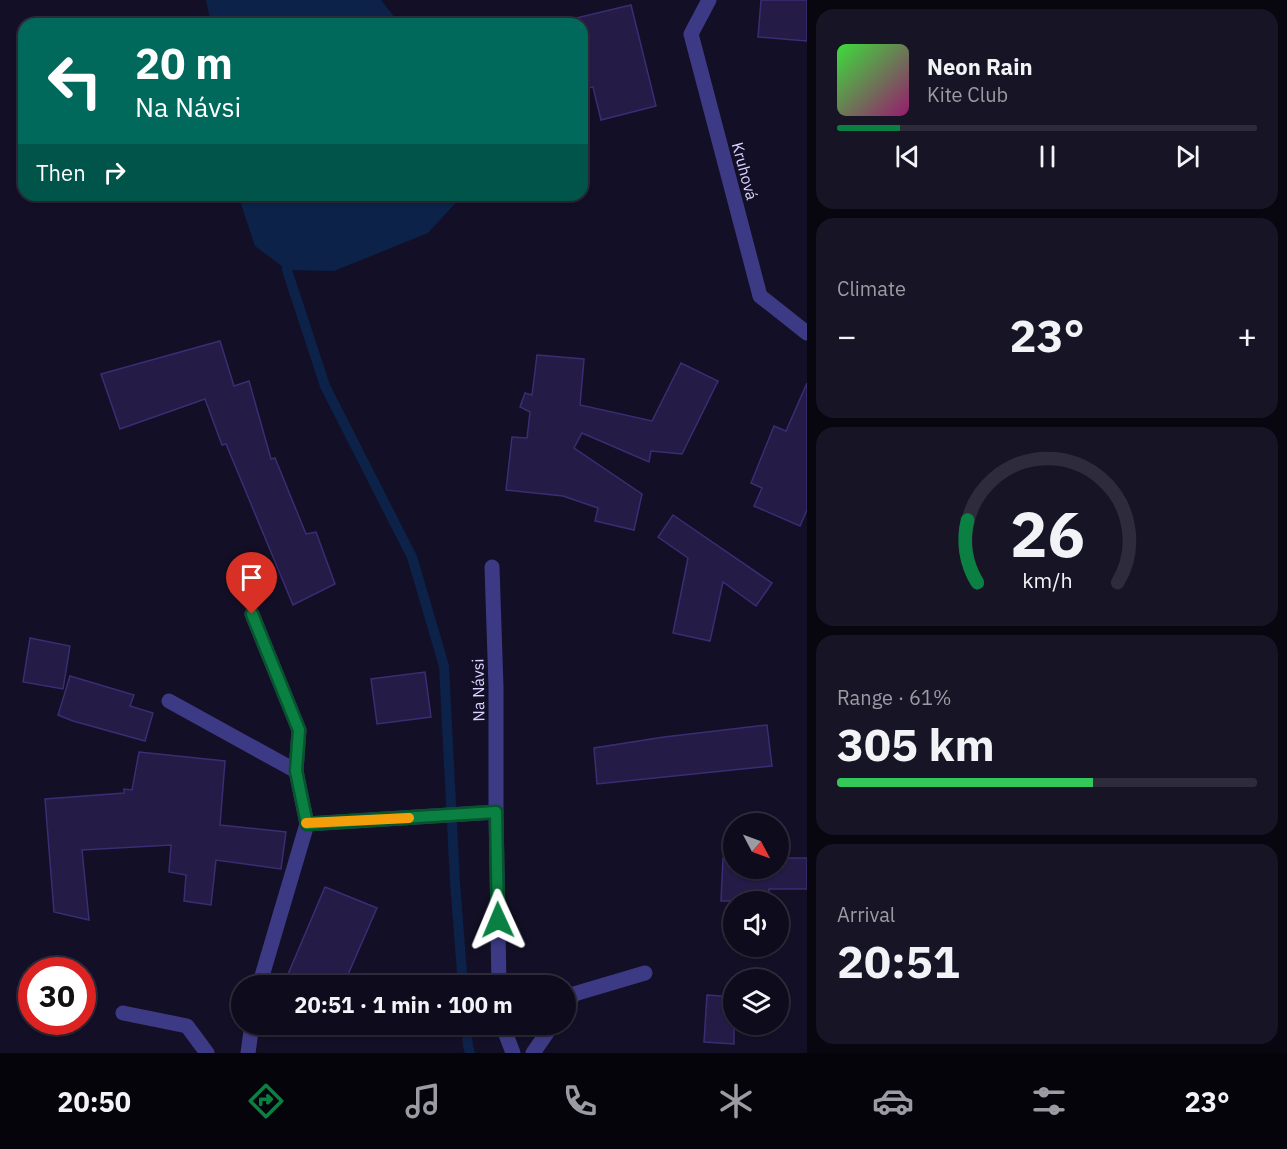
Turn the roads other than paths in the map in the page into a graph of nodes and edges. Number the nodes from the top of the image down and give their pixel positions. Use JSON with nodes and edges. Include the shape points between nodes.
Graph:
{"nodes":[{"id":1,"x":709,"y":0,"type":"edge"},
{"id":2,"x":807,"y":333,"type":"edge"},
{"id":3,"x":492,"y":567,"type":"dead end"},
{"id":4,"x":252,"y":614,"type":"dead end"},
{"id":5,"x":169,"y":701,"type":"dead end"},
{"id":6,"x":296,"y":771,"type":"junction"},
{"id":7,"x":496,"y":812,"type":"junction"},
{"id":8,"x":307,"y":824,"type":"junction"},
{"id":9,"x":645,"y":973,"type":"dead end"},
{"id":10,"x":262,"y":975,"type":"edge"},
{"id":11,"x":499,"y":975,"type":"edge"},
{"id":12,"x":576,"y":993,"type":"edge"},
{"id":13,"x":123,"y":1013,"type":"dead end"},
{"id":14,"x":250,"y":1035,"type":"edge"},
{"id":15,"x":506,"y":1035,"type":"edge"},
{"id":16,"x":545,"y":1035,"type":"edge"},
{"id":17,"x":207,"y":1053,"type":"edge"},
{"id":18,"x":248,"y":1053,"type":"edge"},
{"id":19,"x":513,"y":1053,"type":"edge"},
{"id":20,"x":533,"y":1053,"type":"edge"}],
"edges":[{"from":1,"to":2,"type":"street","name":"Kruhová","via":[[691,34],[760,297]]},
{"from":3,"to":7,"type":"street","name":"Na Návsi"},
{"from":4,"to":6,"type":"street","via":[[299,730]]},
{"from":5,"to":6,"type":"street"},
{"from":6,"to":8,"type":"street"},
{"from":7,"to":8,"type":"street"},
{"from":7,"to":11,"type":"street","name":"Na Návsi"},
{"from":8,"to":10,"type":"street"},
{"from":9,"to":12,"type":"street"},
{"from":13,"to":17,"type":"street","via":[[187,1026]]},
{"from":14,"to":18,"type":"street"},
{"from":15,"to":19,"type":"street"},
{"from":16,"to":20,"type":"street"}]}
